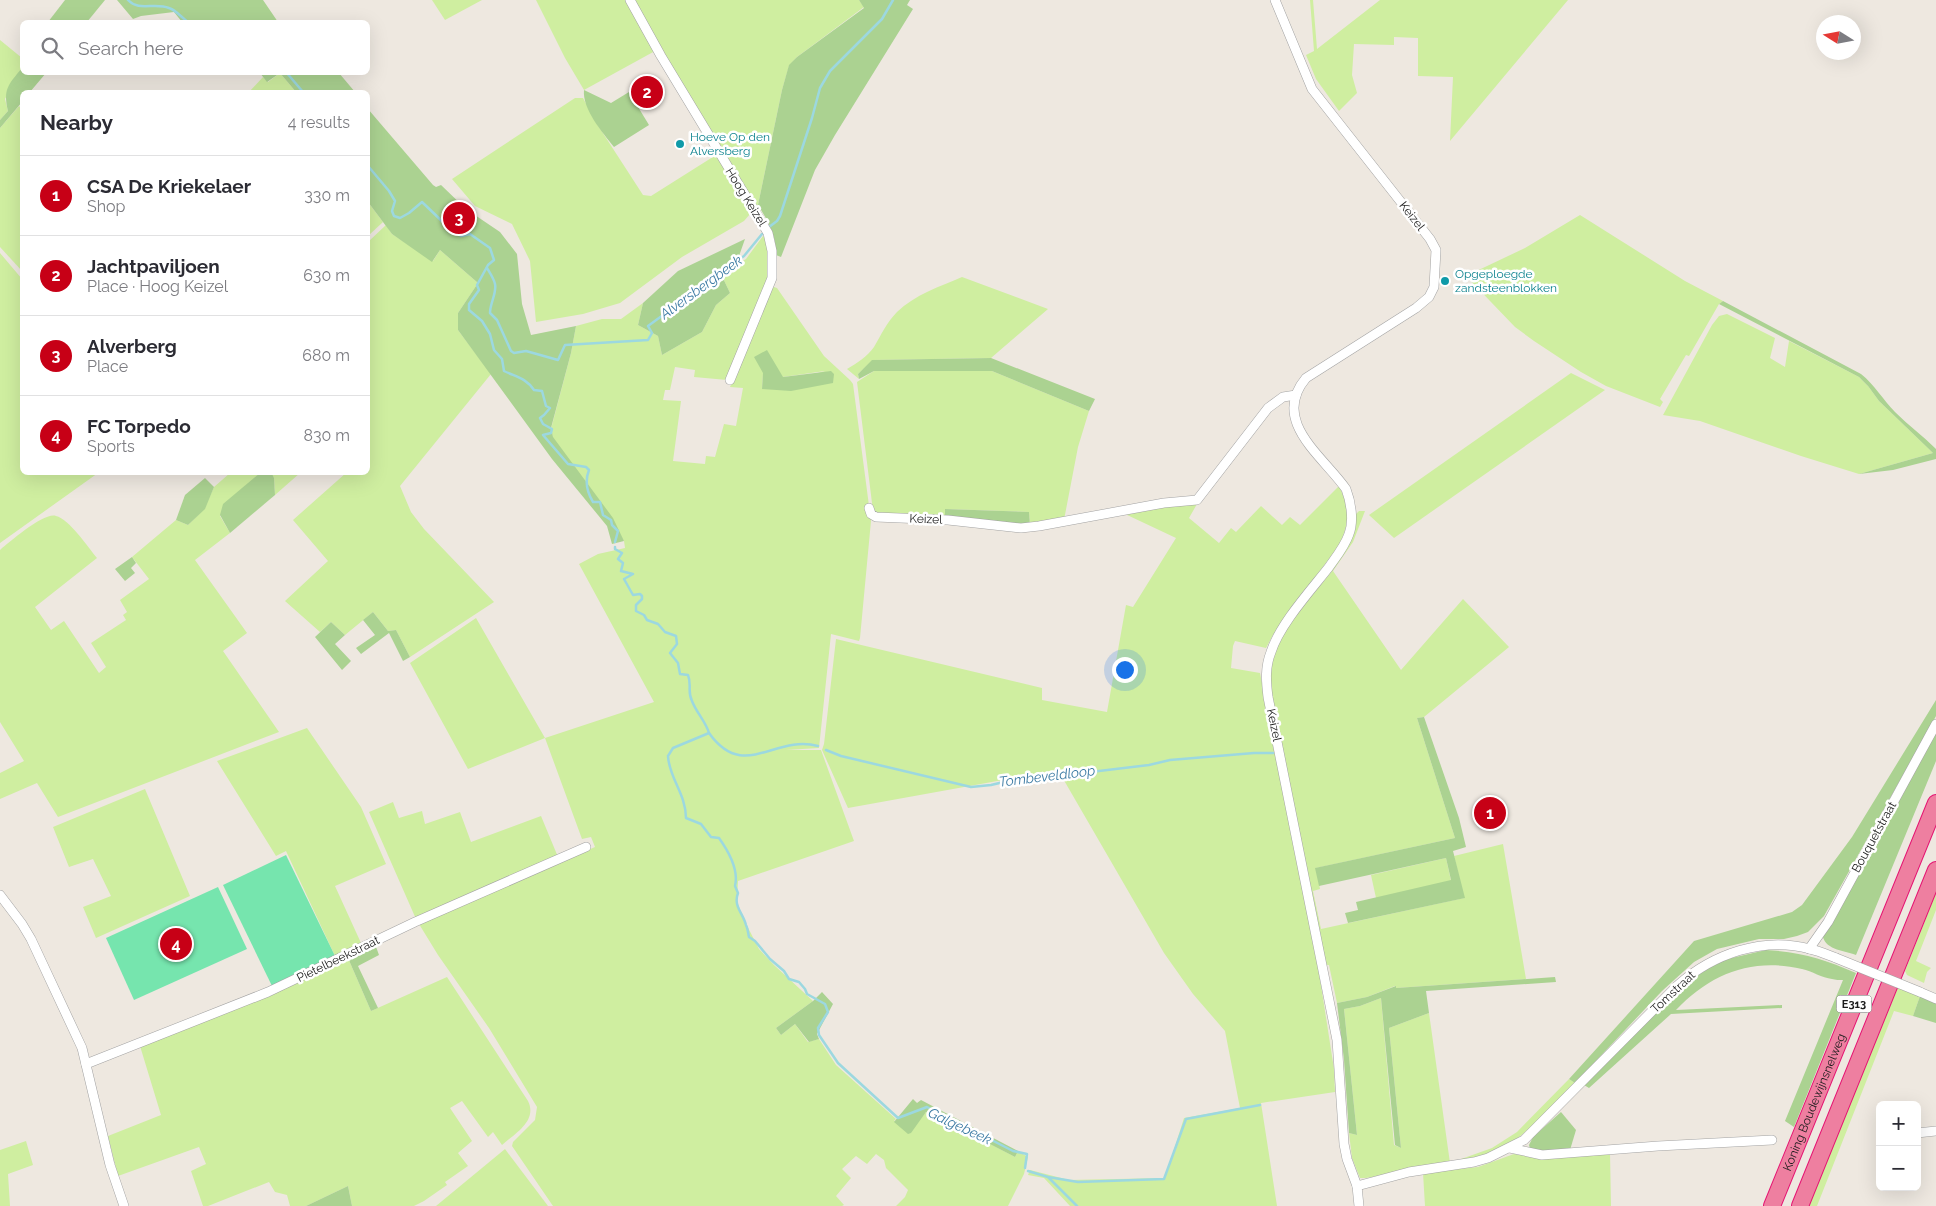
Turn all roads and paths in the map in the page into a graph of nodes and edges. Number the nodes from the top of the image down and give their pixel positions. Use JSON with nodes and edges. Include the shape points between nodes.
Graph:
{"nodes":[{"id":1,"x":630,"y":0,"type":"edge"},
{"id":2,"x":1276,"y":0,"type":"edge"},
{"id":3,"x":730,"y":380,"type":"dead end"},
{"id":4,"x":1296,"y":395,"type":"junction"},
{"id":5,"x":869,"y":508,"type":"dead end"},
{"id":6,"x":1936,"y":724,"type":"edge"},
{"id":7,"x":1936,"y":803,"type":"edge"},
{"id":8,"x":586,"y":848,"type":"dead end"},
{"id":9,"x":1936,"y":870,"type":"edge"},
{"id":10,"x":0,"y":895,"type":"edge"},
{"id":11,"x":1809,"y":949,"type":"junction"},
{"id":12,"x":1936,"y":999,"type":"edge"},
{"id":13,"x":86,"y":1064,"type":"junction"},
{"id":14,"x":1936,"y":1131,"type":"edge"},
{"id":15,"x":1921,"y":1133,"type":"edge"},
{"id":16,"x":1772,"y":1140,"type":"dead end"},
{"id":17,"x":1510,"y":1148,"type":"junction"},
{"id":18,"x":1358,"y":1186,"type":"junction"},
{"id":19,"x":124,"y":1206,"type":"edge"},
{"id":20,"x":1359,"y":1206,"type":"edge"},
{"id":21,"x":1772,"y":1206,"type":"edge"},
{"id":22,"x":1800,"y":1206,"type":"edge"}],
"edges":[{"from":1,"to":3,"type":"street","name":"Hoog Keizel","via":[[768,233],[772,278]]},
{"from":2,"to":4,"type":"street","name":"Keizel","via":[[1312,89],[1436,250],[1435,281],[1429,297],[1306,378]]},
{"from":4,"to":5,"type":"street","name":"Keizel","via":[[1283,397],[1268,408],[1197,500],[1021,528],[876,517]]},
{"from":4,"to":18,"type":"street","name":"Keizel","via":[[1293,415],[1298,429],[1346,489],[1350,499],[1350,532],[1346,543],[1278,636],[1266,670],[1268,697],[1335,1032],[1347,1159]]},
{"from":6,"to":11,"type":"street","name":"Bouquetstraat","via":[[1828,922]]},
{"from":7,"to":21,"type":"highway","name":"Koning Boudewijnsnelweg","number":"E313"},
{"from":8,"to":13,"type":"street","name":"Pietelbeekstraat","via":[[415,922],[268,992]]},
{"from":9,"to":22,"type":"highway","number":"E313"},
{"from":10,"to":13,"type":"street","via":[[31,939],[82,1048]]},
{"from":11,"to":12,"type":"street","name":"Tomstraat","bridge":true},
{"from":11,"to":17,"type":"street","name":"Tomstraat","via":[[1762,946],[1720,957],[1702,967],[1678,985],[1524,1140]]},
{"from":13,"to":19,"type":"street","via":[[110,1165]]},
{"from":14,"to":15,"type":"street"},
{"from":16,"to":17,"type":"street","via":[[1542,1155]]},
{"from":17,"to":18,"type":"street","name":"Tomstraat","via":[[1474,1162],[1409,1172]]},
{"from":18,"to":20,"type":"street"}]}
